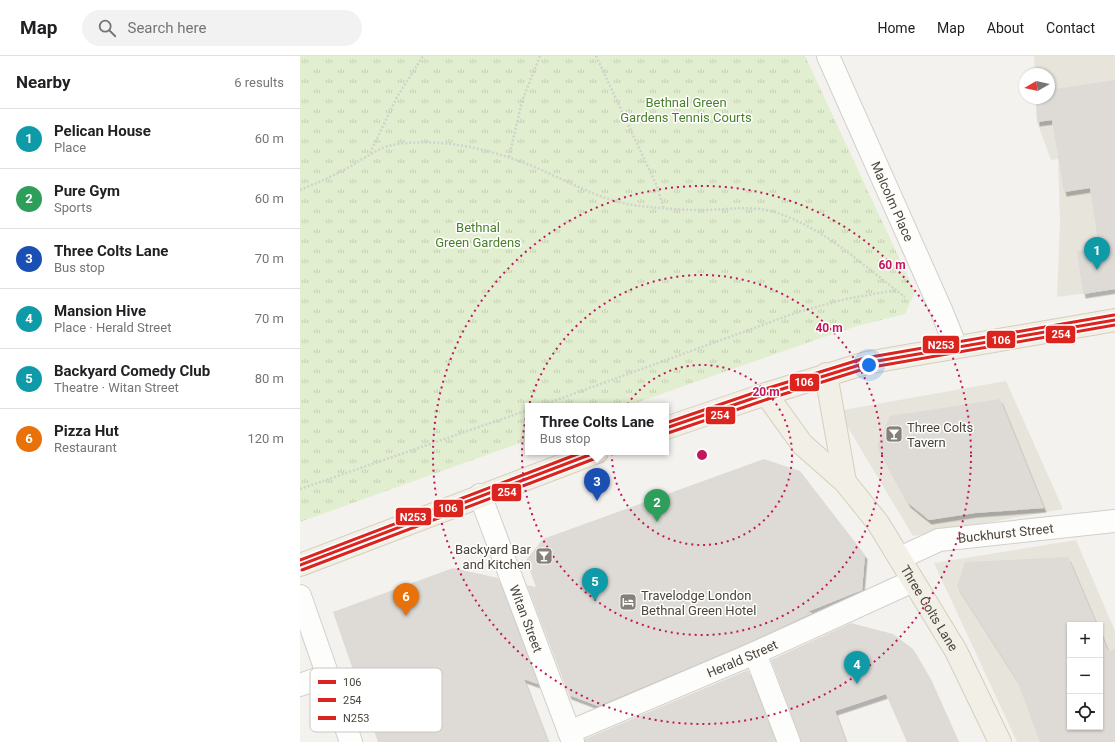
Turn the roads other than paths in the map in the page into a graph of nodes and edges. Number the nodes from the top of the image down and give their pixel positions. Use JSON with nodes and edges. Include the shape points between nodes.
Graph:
{"nodes":[{"id":1,"x":828,"y":56,"type":"edge"},
{"id":2,"x":1115,"y":320,"type":"edge"},
{"id":3,"x":956,"y":347,"type":"junction"},
{"id":4,"x":826,"y":374,"type":"junction"},
{"id":5,"x":766,"y":394,"type":"junction"},
{"id":6,"x":669,"y":427,"type":"edge"},
{"id":7,"x":589,"y":455,"type":"edge"},
{"id":8,"x":845,"y":482,"type":"junction"},
{"id":9,"x":480,"y":495,"type":"junction"},
{"id":10,"x":1115,"y":521,"type":"edge"},
{"id":11,"x":900,"y":558,"type":"junction"},
{"id":12,"x":300,"y":565,"type":"edge"},
{"id":13,"x":913,"y":581,"type":"junction"},
{"id":14,"x":300,"y":596,"type":"edge"},
{"id":15,"x":755,"y":653,"type":"junction"},
{"id":16,"x":326,"y":668,"type":"edge"},
{"id":17,"x":310,"y":681,"type":"edge"},
{"id":18,"x":300,"y":685,"type":"edge"},
{"id":19,"x":348,"y":732,"type":"edge"},
{"id":20,"x":570,"y":737,"type":"edge"},
{"id":21,"x":351,"y":742,"type":"edge"},
{"id":22,"x":789,"y":742,"type":"edge"},
{"id":23,"x":1000,"y":742,"type":"edge"}],
"edges":[{"from":1,"to":3,"type":"street","name":"Malcolm Place"},
{"from":2,"to":3,"type":"main road"},
{"from":3,"to":4,"type":"main road","via":[[866,363]]},
{"from":4,"to":5,"type":"main road"},
{"from":4,"to":8,"type":"main road","name":"Three Colts Lane"},
{"from":5,"to":6,"type":"main road"},
{"from":5,"to":8,"type":"main road","name":"Three Colts Lane","via":[[802,444]]},
{"from":7,"to":9,"type":"main road"},
{"from":8,"to":11,"type":"main road","name":"Three Colts Lane","via":[[878,522]]},
{"from":9,"to":12,"type":"main road"},
{"from":9,"to":20,"type":"street","name":"Witan Street"},
{"from":10,"to":11,"type":"street","name":"Buckhurst Street","via":[[939,540]]},
{"from":11,"to":13,"type":"main road","name":"Three Colts Lane"},
{"from":13,"to":15,"type":"street","name":"Herald Street"},
{"from":13,"to":23,"type":"main road","name":"Three Colts Lane","via":[[956,651]]},
{"from":14,"to":16,"type":"street"},
{"from":15,"to":20,"type":"street","name":"Herald Street"},
{"from":15,"to":22,"type":"street"},
{"from":17,"to":18,"type":"street"},
{"from":19,"to":21,"type":"street"}]}
